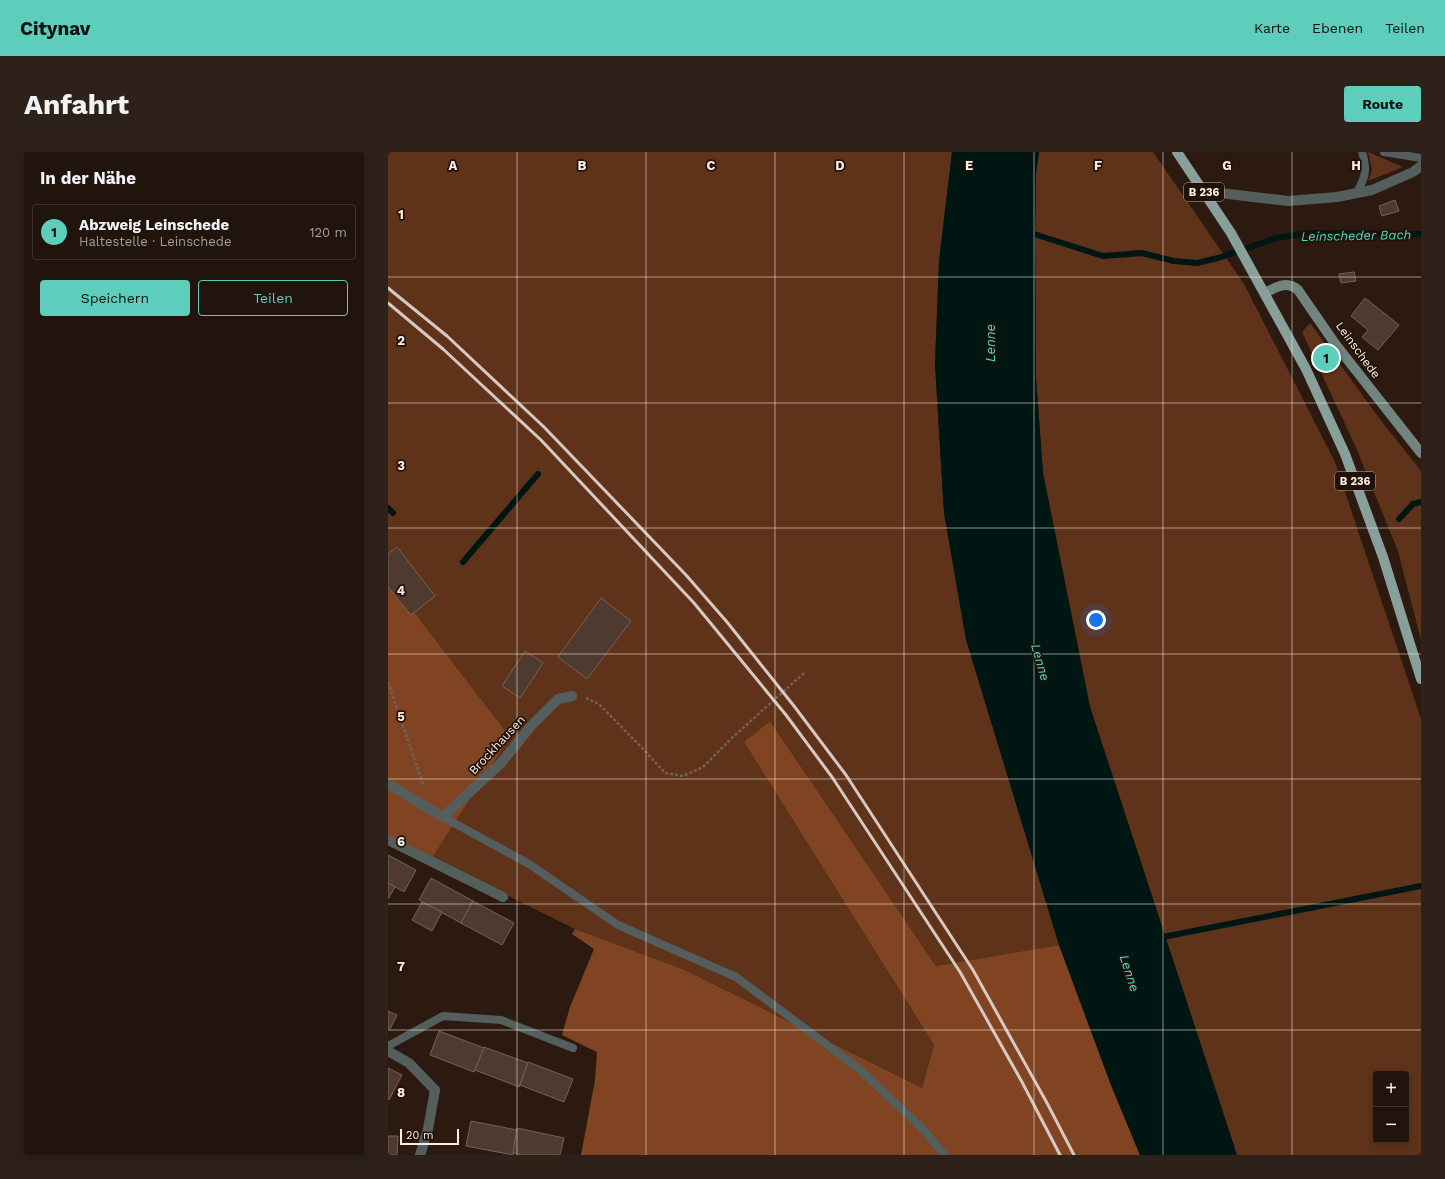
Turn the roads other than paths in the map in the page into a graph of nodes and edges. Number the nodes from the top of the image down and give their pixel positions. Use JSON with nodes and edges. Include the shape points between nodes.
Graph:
{"nodes":[{"id":1,"x":1177,"y":152,"type":"edge"},
{"id":2,"x":1362,"y":152,"type":"edge"},
{"id":3,"x":1384,"y":152,"type":"edge"},
{"id":4,"x":1421,"y":158,"type":"edge"},
{"id":5,"x":1421,"y":166,"type":"edge"},
{"id":6,"x":1203,"y":191,"type":"junction"},
{"id":7,"x":1356,"y":194,"type":"junction"},
{"id":8,"x":1265,"y":293,"type":"junction"},
{"id":9,"x":1421,"y":453,"type":"edge"},
{"id":10,"x":1421,"y":678,"type":"edge"},
{"id":11,"x":572,"y":696,"type":"road end"},
{"id":12,"x":388,"y":784,"type":"edge"},
{"id":13,"x":443,"y":817,"type":"junction"},
{"id":14,"x":388,"y":840,"type":"edge"},
{"id":15,"x":503,"y":897,"type":"dead end"},
{"id":16,"x":388,"y":1046,"type":"edge"},
{"id":17,"x":573,"y":1048,"type":"dead end"},
{"id":18,"x":388,"y":1051,"type":"edge"},
{"id":19,"x":420,"y":1155,"type":"edge"},
{"id":20,"x":945,"y":1155,"type":"edge"}],
"edges":[{"from":1,"to":6,"type":"main road","number":"B 236"},
{"from":2,"to":7,"type":"lane","via":[[1366,173]]},
{"from":3,"to":4,"type":"lane"},
{"from":5,"to":7,"type":"street","via":[[1372,190]]},
{"from":6,"to":7,"type":"street","via":[[1288,201],[1337,198]]},
{"from":6,"to":8,"type":"main road","number":"B 236","via":[[1231,233]]},
{"from":8,"to":9,"type":"main road","name":"Leinschede","via":[[1284,284],[1298,290],[1336,345]]},
{"from":8,"to":10,"type":"main road","number":"B 236","via":[[1306,369],[1345,454],[1383,557]]},
{"from":11,"to":13,"type":"street","name":"Brockhausen","via":[[558,699],[531,726],[501,763]]},
{"from":12,"to":13,"type":"street"},
{"from":13,"to":20,"type":"lane","via":[[529,864],[618,924],[736,978],[858,1068],[922,1128]]},
{"from":14,"to":15,"type":"street"},
{"from":16,"to":17,"type":"lane","via":[[443,1016],[501,1020]]},
{"from":18,"to":19,"type":"street","via":[[409,1064],[435,1090]]}]}
